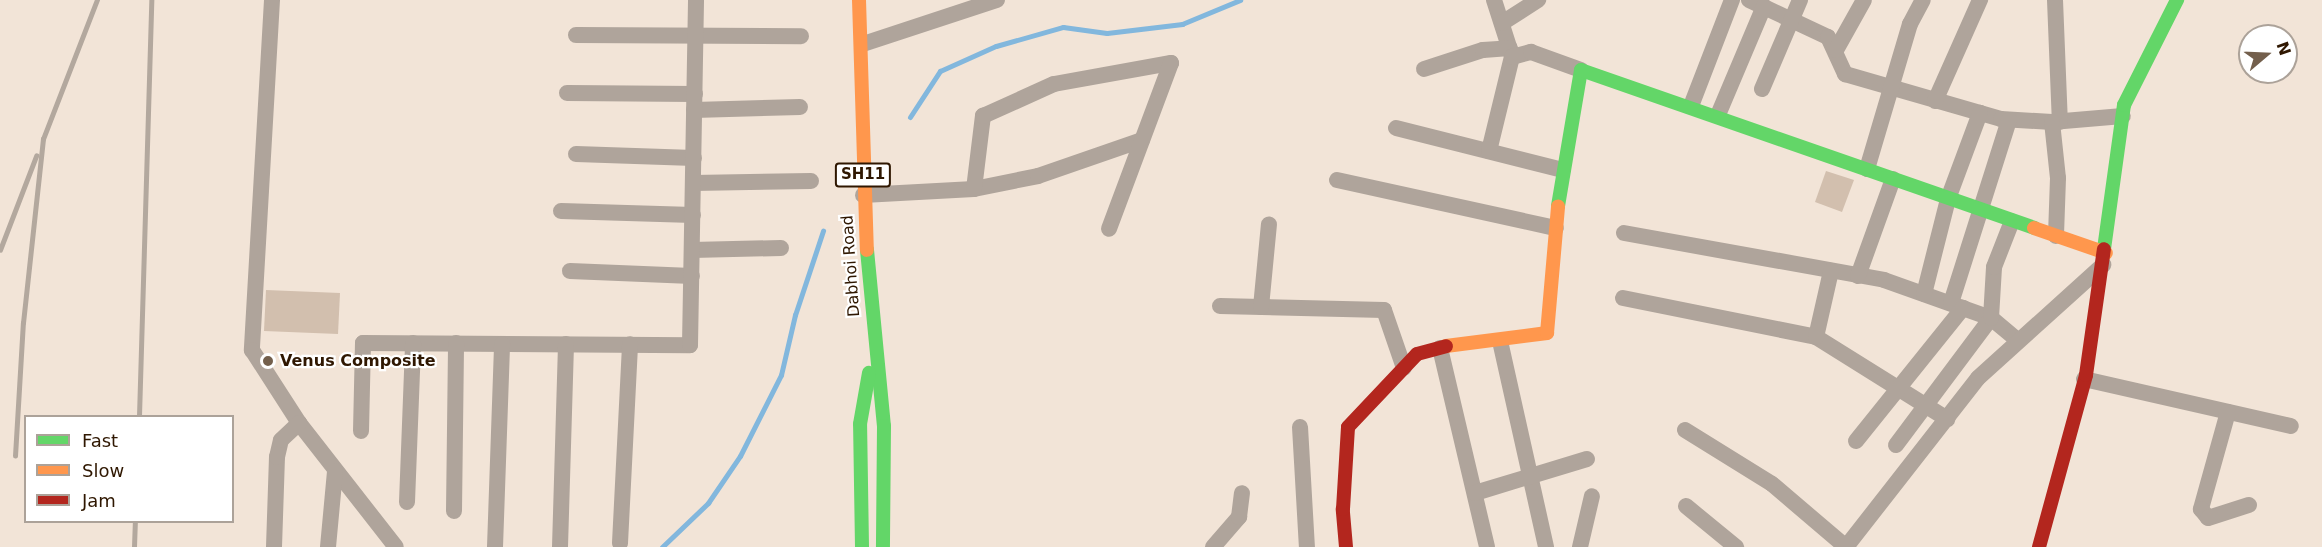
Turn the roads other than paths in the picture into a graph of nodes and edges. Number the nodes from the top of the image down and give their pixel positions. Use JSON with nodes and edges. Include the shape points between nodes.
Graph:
{"nodes":[{"id":1,"x":272,"y":0,"type":"edge"},
{"id":2,"x":696,"y":0,"type":"edge"},
{"id":3,"x":859,"y":0,"type":"edge"},
{"id":4,"x":997,"y":0,"type":"edge"},
{"id":5,"x":1494,"y":0,"type":"edge"},
{"id":6,"x":1538,"y":0,"type":"edge"},
{"id":7,"x":1732,"y":0,"type":"edge"},
{"id":8,"x":1800,"y":0,"type":"edge"},
{"id":9,"x":1864,"y":0,"type":"edge"},
{"id":10,"x":1923,"y":0,"type":"edge"},
{"id":11,"x":1980,"y":0,"type":"edge"},
{"id":12,"x":2055,"y":0,"type":"edge"},
{"id":13,"x":2177,"y":0,"type":"edge"},
{"id":14,"x":1756,"y":3,"type":"edge"},
{"id":15,"x":1790,"y":18,"type":"junction"},
{"id":16,"x":1502,"y":23,"type":"junction"},
{"id":17,"x":576,"y":34,"type":"dead end"},
{"id":18,"x":696,"y":36,"type":"junction"},
{"id":19,"x":801,"y":36,"type":"dead end"},
{"id":20,"x":863,"y":44,"type":"junction"},
{"id":21,"x":1836,"y":50,"type":"junction"},
{"id":22,"x":1511,"y":52,"type":"junction"},
{"id":23,"x":1424,"y":69,"type":"dead end"},
{"id":24,"x":1581,"y":70,"type":"junction"},
{"id":25,"x":1892,"y":87,"type":"junction"},
{"id":26,"x":1762,"y":88,"type":"dead end"},
{"id":27,"x":567,"y":93,"type":"dead end"},
{"id":28,"x":1935,"y":101,"type":"junction"},
{"id":29,"x":694,"y":102,"type":"junction"},
{"id":30,"x":1692,"y":106,"type":"junction"},
{"id":31,"x":800,"y":107,"type":"dead end"},
{"id":32,"x":1980,"y":113,"type":"junction"},
{"id":33,"x":1718,"y":115,"type":"junction"},
{"id":34,"x":2123,"y":116,"type":"junction"},
{"id":35,"x":2009,"y":120,"type":"junction"},
{"id":36,"x":2056,"y":122,"type":"junction"},
{"id":37,"x":1396,"y":128,"type":"dead end"},
{"id":38,"x":1142,"y":140,"type":"junction"},
{"id":39,"x":1489,"y":151,"type":"junction"},
{"id":40,"x":576,"y":154,"type":"dead end"},
{"id":41,"x":694,"y":158,"type":"junction"},
{"id":42,"x":1867,"y":169,"type":"junction"},
{"id":43,"x":1563,"y":170,"type":"junction"},
{"id":44,"x":1893,"y":179,"type":"junction"},
{"id":45,"x":1338,"y":180,"type":"dead end"},
{"id":46,"x":811,"y":181,"type":"dead end"},
{"id":47,"x":693,"y":183,"type":"junction"},
{"id":48,"x":974,"y":189,"type":"junction"},
{"id":49,"x":862,"y":195,"type":"junction"},
{"id":50,"x":1948,"y":199,"type":"junction"},
{"id":51,"x":1979,"y":210,"type":"junction"},
{"id":52,"x":561,"y":211,"type":"dead end"},
{"id":53,"x":693,"y":215,"type":"junction"},
{"id":54,"x":2012,"y":221,"type":"junction"},
{"id":55,"x":1269,"y":224,"type":"dead end"},
{"id":56,"x":1556,"y":228,"type":"junction"},
{"id":57,"x":1109,"y":229,"type":"dead end"},
{"id":58,"x":1624,"y":233,"type":"dead end"},
{"id":59,"x":2056,"y":236,"type":"junction"},
{"id":60,"x":781,"y":248,"type":"dead end"},
{"id":61,"x":692,"y":250,"type":"junction"},
{"id":62,"x":2105,"y":259,"type":"junction"},
{"id":63,"x":570,"y":271,"type":"dead end"},
{"id":64,"x":1831,"y":271,"type":"junction"},
{"id":65,"x":692,"y":276,"type":"junction"},
{"id":66,"x":1858,"y":276,"type":"junction"},
{"id":67,"x":1924,"y":294,"type":"junction"},
{"id":68,"x":1623,"y":298,"type":"dead end"},
{"id":69,"x":1957,"y":305,"type":"junction"},
{"id":70,"x":1220,"y":306,"type":"dead end"},
{"id":71,"x":1261,"y":307,"type":"junction"},
{"id":72,"x":1991,"y":318,"type":"junction"},
{"id":73,"x":1816,"y":337,"type":"junction"},
{"id":74,"x":2016,"y":339,"type":"junction"},
{"id":75,"x":1500,"y":340,"type":"junction"},
{"id":76,"x":413,"y":343,"type":"junction"},
{"id":77,"x":456,"y":344,"type":"junction"},
{"id":78,"x":502,"y":344,"type":"junction"},
{"id":79,"x":566,"y":344,"type":"junction"},
{"id":80,"x":630,"y":344,"type":"junction"},
{"id":81,"x":1440,"y":348,"type":"junction"},
{"id":82,"x":873,"y":351,"type":"junction"},
{"id":83,"x":1404,"y":368,"type":"junction"},
{"id":84,"x":2084,"y":379,"type":"junction"},
{"id":85,"x":1900,"y":389,"type":"junction"},
{"id":86,"x":1927,"y":406,"type":"junction"},
{"id":87,"x":2229,"y":412,"type":"junction"},
{"id":88,"x":1947,"y":419,"type":"junction"},
{"id":89,"x":299,"y":423,"type":"junction"},
{"id":90,"x":2291,"y":426,"type":"dead end"},
{"id":91,"x":1300,"y":427,"type":"dead end"},
{"id":92,"x":1685,"y":430,"type":"dead end"},
{"id":93,"x":362,"y":431,"type":"dead end"},
{"id":94,"x":1856,"y":441,"type":"dead end"},
{"id":95,"x":1896,"y":445,"type":"dead end"},
{"id":96,"x":1587,"y":459,"type":"dead end"},
{"id":97,"x":335,"y":471,"type":"junction"},
{"id":98,"x":1529,"y":478,"type":"junction"},
{"id":99,"x":1242,"y":493,"type":"dead end"},
{"id":100,"x":1475,"y":493,"type":"junction"},
{"id":101,"x":1592,"y":496,"type":"dead end"},
{"id":102,"x":407,"y":502,"type":"dead end"},
{"id":103,"x":2249,"y":505,"type":"dead end"},
{"id":104,"x":1686,"y":506,"type":"dead end"},
{"id":105,"x":454,"y":511,"type":"dead end"},
{"id":106,"x":620,"y":543,"type":"dead end"},
{"id":107,"x":392,"y":545,"type":"edge"},
{"id":108,"x":274,"y":547,"type":"edge"},
{"id":109,"x":328,"y":547,"type":"edge"},
{"id":110,"x":495,"y":547,"type":"edge"},
{"id":111,"x":560,"y":547,"type":"edge"},
{"id":112,"x":862,"y":547,"type":"edge"},
{"id":113,"x":883,"y":547,"type":"edge"},
{"id":114,"x":1213,"y":547,"type":"edge"},
{"id":115,"x":1307,"y":547,"type":"edge"},
{"id":116,"x":1346,"y":547,"type":"edge"},
{"id":117,"x":1487,"y":547,"type":"edge"},
{"id":118,"x":1546,"y":547,"type":"edge"},
{"id":119,"x":1580,"y":547,"type":"edge"},
{"id":120,"x":1736,"y":547,"type":"edge"},
{"id":121,"x":1846,"y":547,"type":"edge"},
{"id":122,"x":2039,"y":547,"type":"edge"}],
"edges":[{"from":1,"to":89,"type":"street","via":[[252,350]]},
{"from":2,"to":18,"type":"street"},
{"from":3,"to":20,"type":"street","name":"Dabhoi Road","number":"SH11"},
{"from":4,"to":20,"type":"street"},
{"from":5,"to":16,"type":"street"},
{"from":6,"to":16,"type":"street"},
{"from":7,"to":30,"type":"street"},
{"from":8,"to":15,"type":"street"},
{"from":9,"to":21,"type":"street"},
{"from":10,"to":25,"type":"street","via":[[1910,24]]},
{"from":11,"to":28,"type":"street"},
{"from":12,"to":36,"type":"street"},
{"from":13,"to":34,"type":"street","via":[[2124,105]]},
{"from":14,"to":15,"type":"street"},
{"from":14,"to":33,"type":"street"},
{"from":15,"to":21,"type":"street","via":[[1828,37]]},
{"from":15,"to":26,"type":"street"},
{"from":16,"to":22,"type":"street"},
{"from":17,"to":18,"type":"street"},
{"from":18,"to":19,"type":"street"},
{"from":18,"to":29,"type":"street"},
{"from":20,"to":49,"type":"street","name":"Dabhoi Road","number":"SH11"},
{"from":21,"to":25,"type":"street","via":[[1845,74]]},
{"from":22,"to":23,"type":"street","via":[[1483,50]]},
{"from":22,"to":24,"type":"street","via":[[1532,52]]},
{"from":22,"to":39,"type":"street"},
{"from":24,"to":30,"type":"street"},
{"from":24,"to":43,"type":"street"},
{"from":25,"to":28,"type":"street"},
{"from":25,"to":42,"type":"street"},
{"from":27,"to":29,"type":"street"},
{"from":28,"to":32,"type":"street"},
{"from":29,"to":31,"type":"street"},
{"from":29,"to":41,"type":"street"},
{"from":30,"to":33,"type":"street"},
{"from":32,"to":35,"type":"street"},
{"from":32,"to":50,"type":"street"},
{"from":33,"to":42,"type":"street"},
{"from":34,"to":36,"type":"street"},
{"from":34,"to":62,"type":"street"},
{"from":35,"to":36,"type":"street"},
{"from":35,"to":51,"type":"street"},
{"from":36,"to":59,"type":"street"},
{"from":37,"to":39,"type":"street"},
{"from":38,"to":48,"type":"street","via":[[1038,176]]},
{"from":38,"to":48,"type":"street","via":[[1171,63],[1054,84],[983,116]]},
{"from":38,"to":57,"type":"street"},
{"from":39,"to":43,"type":"street"},
{"from":40,"to":41,"type":"street"},
{"from":41,"to":47,"type":"street"},
{"from":42,"to":44,"type":"street"},
{"from":43,"to":56,"type":"street"},
{"from":44,"to":50,"type":"street"},
{"from":44,"to":66,"type":"street"},
{"from":45,"to":56,"type":"street"},
{"from":46,"to":47,"type":"street"},
{"from":47,"to":53,"type":"street"},
{"from":48,"to":49,"type":"street"},
{"from":49,"to":82,"type":"street","name":"Dabhoi Road","number":"SH11"},
{"from":50,"to":51,"type":"street"},
{"from":50,"to":67,"type":"street"},
{"from":51,"to":54,"type":"street"},
{"from":51,"to":69,"type":"street"},
{"from":52,"to":53,"type":"street"},
{"from":53,"to":61,"type":"street"},
{"from":54,"to":59,"type":"street"},
{"from":54,"to":72,"type":"street","via":[[1994,267]]},
{"from":55,"to":71,"type":"street"},
{"from":56,"to":75,"type":"street","via":[[1547,333]]},
{"from":58,"to":64,"type":"street"},
{"from":59,"to":62,"type":"street"},
{"from":60,"to":61,"type":"street"},
{"from":61,"to":65,"type":"street"},
{"from":62,"to":74,"type":"street"},
{"from":62,"to":84,"type":"street"},
{"from":63,"to":65,"type":"street"},
{"from":64,"to":66,"type":"street"},
{"from":64,"to":73,"type":"street"},
{"from":65,"to":80,"type":"street","via":[[690,345]]},
{"from":66,"to":67,"type":"street"},
{"from":67,"to":69,"type":"street"},
{"from":68,"to":73,"type":"street"},
{"from":69,"to":72,"type":"street"},
{"from":69,"to":85,"type":"street"},
{"from":70,"to":71,"type":"street"},
{"from":71,"to":83,"type":"street","via":[[1384,310]]},
{"from":72,"to":74,"type":"street"},
{"from":72,"to":86,"type":"street"},
{"from":73,"to":85,"type":"street"},
{"from":74,"to":88,"type":"street","via":[[1978,378]]},
{"from":75,"to":81,"type":"street"},
{"from":75,"to":98,"type":"street"},
{"from":76,"to":77,"type":"street"},
{"from":76,"to":93,"type":"street","via":[[363,343]]},
{"from":76,"to":102,"type":"street"},
{"from":77,"to":78,"type":"street"},
{"from":77,"to":105,"type":"street"},
{"from":78,"to":79,"type":"street"},
{"from":78,"to":110,"type":"street"},
{"from":79,"to":80,"type":"street"},
{"from":79,"to":111,"type":"street"},
{"from":80,"to":106,"type":"street"},
{"from":81,"to":83,"type":"street","via":[[1417,354]]},
{"from":81,"to":100,"type":"street"},
{"from":82,"to":112,"type":"street","name":"Dabhoi Road","number":"SH11","via":[[860,424]]},
{"from":82,"to":113,"type":"street","name":"Dabhoi Road","number":"SH11","via":[[884,426]]},
{"from":83,"to":116,"type":"street","via":[[1348,427],[1342,509]]},
{"from":84,"to":87,"type":"street"},
{"from":84,"to":122,"type":"street"},
{"from":85,"to":86,"type":"street"},
{"from":85,"to":94,"type":"street"},
{"from":86,"to":88,"type":"street"},
{"from":86,"to":95,"type":"street"},
{"from":87,"to":90,"type":"street"},
{"from":87,"to":103,"type":"street","via":[[2201,508],[2208,518]]},
{"from":88,"to":121,"type":"street"},
{"from":89,"to":97,"type":"street"},
{"from":89,"to":108,"type":"street","via":[[281,440],[277,457]]},
{"from":91,"to":115,"type":"street"},
{"from":92,"to":121,"type":"street","via":[[1772,484]]},
{"from":96,"to":98,"type":"street"},
{"from":97,"to":107,"type":"street"},
{"from":97,"to":109,"type":"street"},
{"from":98,"to":100,"type":"street"},
{"from":98,"to":118,"type":"street"},
{"from":99,"to":114,"type":"street","via":[[1239,517]]},
{"from":100,"to":117,"type":"street"},
{"from":101,"to":119,"type":"street"},
{"from":104,"to":120,"type":"street"}]}
